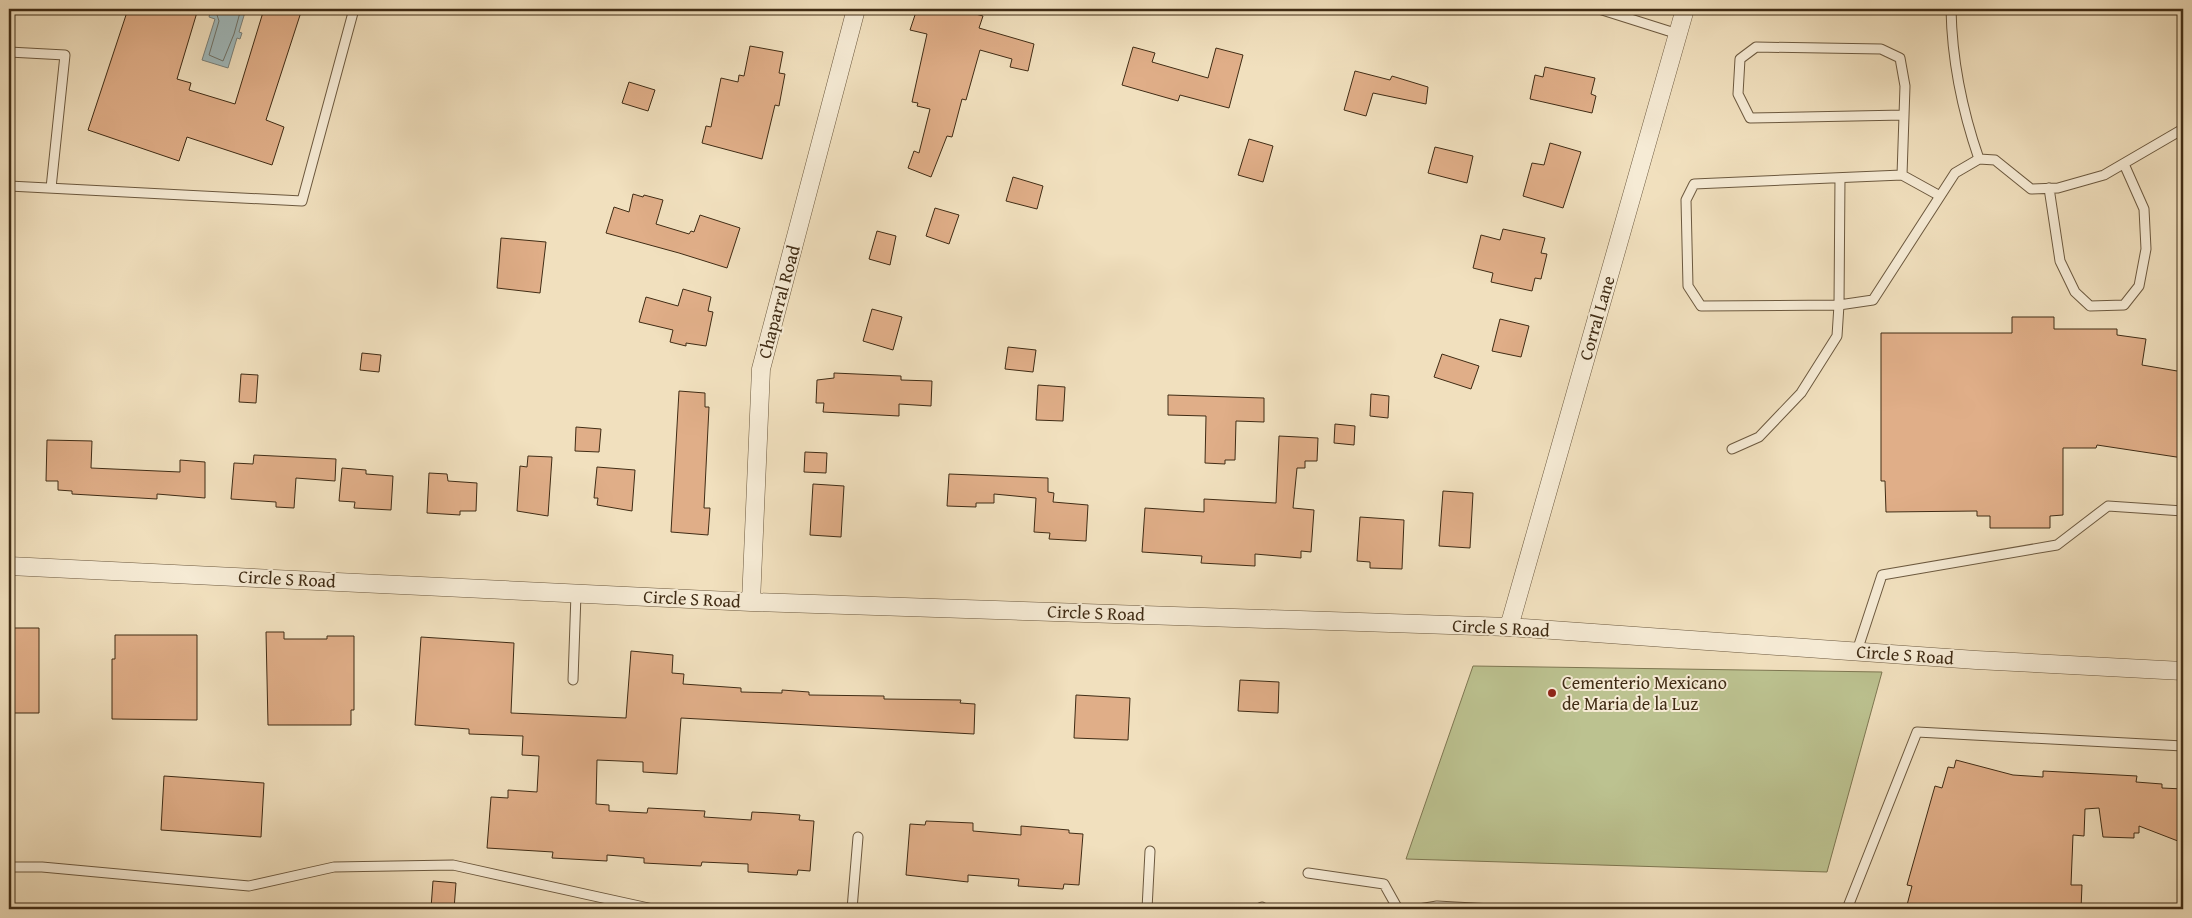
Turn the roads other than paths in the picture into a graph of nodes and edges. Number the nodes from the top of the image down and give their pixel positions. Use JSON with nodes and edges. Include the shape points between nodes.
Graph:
{"nodes":[{"id":1,"x":354,"y":9,"type":"edge"},
{"id":2,"x":856,"y":9,"type":"edge"},
{"id":3,"x":1599,"y":9,"type":"edge"},
{"id":4,"x":1685,"y":9,"type":"edge"},
{"id":5,"x":1951,"y":9,"type":"edge"},
{"id":6,"x":1678,"y":34,"type":"junction"},
{"id":7,"x":9,"y":52,"type":"edge"},
{"id":8,"x":1904,"y":115,"type":"junction"},
{"id":9,"x":2183,"y":129,"type":"edge"},
{"id":10,"x":1978,"y":159,"type":"junction"},
{"id":11,"x":2124,"y":164,"type":"junction"},
{"id":12,"x":1902,"y":175,"type":"junction"},
{"id":13,"x":1840,"y":178,"type":"junction"},
{"id":14,"x":9,"y":186,"type":"edge"},
{"id":15,"x":51,"y":188,"type":"junction"},
{"id":16,"x":2049,"y":188,"type":"junction"},
{"id":17,"x":1940,"y":196,"type":"junction"},
{"id":18,"x":1839,"y":306,"type":"junction"},
{"id":19,"x":1732,"y":449,"type":"dead end"},
{"id":20,"x":2183,"y":511,"type":"edge"},
{"id":21,"x":9,"y":566,"type":"edge"},
{"id":22,"x":576,"y":594,"type":"junction"},
{"id":23,"x":751,"y":602,"type":"junction"},
{"id":24,"x":1509,"y":627,"type":"junction"},
{"id":25,"x":1856,"y":651,"type":"junction"},
{"id":26,"x":2183,"y":671,"type":"edge"},
{"id":27,"x":573,"y":680,"type":"dead end"},
{"id":28,"x":2183,"y":746,"type":"edge"},
{"id":29,"x":858,"y":837,"type":"dead end"},
{"id":30,"x":1150,"y":851,"type":"dead end"},
{"id":31,"x":9,"y":867,"type":"edge"},
{"id":32,"x":1308,"y":873,"type":"dead end"},
{"id":33,"x":653,"y":909,"type":"edge"},
{"id":34,"x":852,"y":909,"type":"edge"},
{"id":35,"x":1147,"y":909,"type":"edge"},
{"id":36,"x":1258,"y":909,"type":"edge"},
{"id":37,"x":1265,"y":909,"type":"edge"},
{"id":38,"x":1398,"y":909,"type":"edge"},
{"id":39,"x":1419,"y":909,"type":"edge"},
{"id":40,"x":1492,"y":909,"type":"edge"},
{"id":41,"x":1847,"y":909,"type":"edge"}],
"edges":[{"from":1,"to":15,"type":"lane","via":[[302,201]]},
{"from":2,"to":23,"type":"street","name":"Chaparral Road","via":[[761,369]]},
{"from":3,"to":6,"type":"lane"},
{"from":4,"to":6,"type":"street","name":"Corral Lane"},
{"from":5,"to":10,"type":"lane","via":[[1952,54]]},
{"from":6,"to":24,"type":"street","name":"Corral Lane"},
{"from":7,"to":15,"type":"lane","via":[[66,55]]},
{"from":8,"to":8,"type":"lane","via":[[1905,86],[1900,58],[1881,48],[1756,46],[1740,59],[1738,94],[1750,118]]},
{"from":8,"to":12,"type":"lane"},
{"from":9,"to":11,"type":"lane"},
{"from":10,"to":16,"type":"lane","via":[[1994,160],[2031,189]]},
{"from":10,"to":17,"type":"lane","via":[[1954,173]]},
{"from":11,"to":16,"type":"lane","via":[[2104,175]]},
{"from":11,"to":16,"type":"lane","via":[[2144,209],[2146,249],[2140,286],[2124,305],[2090,306],[2074,292],[2060,261]]},
{"from":12,"to":13,"type":"lane"},
{"from":12,"to":17,"type":"lane"},
{"from":13,"to":18,"type":"lane"},
{"from":13,"to":18,"type":"lane","via":[[1694,184],[1686,200],[1688,286],[1701,306]]},
{"from":14,"to":15,"type":"lane"},
{"from":17,"to":18,"type":"lane","via":[[1873,300]]},
{"from":18,"to":19,"type":"lane","via":[[1837,336],[1801,393],[1759,437]]},
{"from":20,"to":25,"type":"lane","via":[[2108,506],[2057,545],[1882,575]]},
{"from":21,"to":22,"type":"street","name":"Circle S Road"},
{"from":22,"to":23,"type":"street","name":"Circle S Road"},
{"from":22,"to":27,"type":"lane"},
{"from":23,"to":24,"type":"street","name":"Circle S Road"},
{"from":24,"to":25,"type":"street","name":"Circle S Road"},
{"from":25,"to":26,"type":"street","name":"Circle S Road"},
{"from":28,"to":41,"type":"lane","via":[[1917,732]]},
{"from":29,"to":34,"type":"lane"},
{"from":30,"to":35,"type":"lane"},
{"from":31,"to":33,"type":"lane","via":[[42,867],[249,886],[334,867],[453,865]]},
{"from":32,"to":38,"type":"lane","via":[[1384,884]]},
{"from":36,"to":37,"type":"lane"},
{"from":39,"to":40,"type":"lane","via":[[1437,906]]}]}
